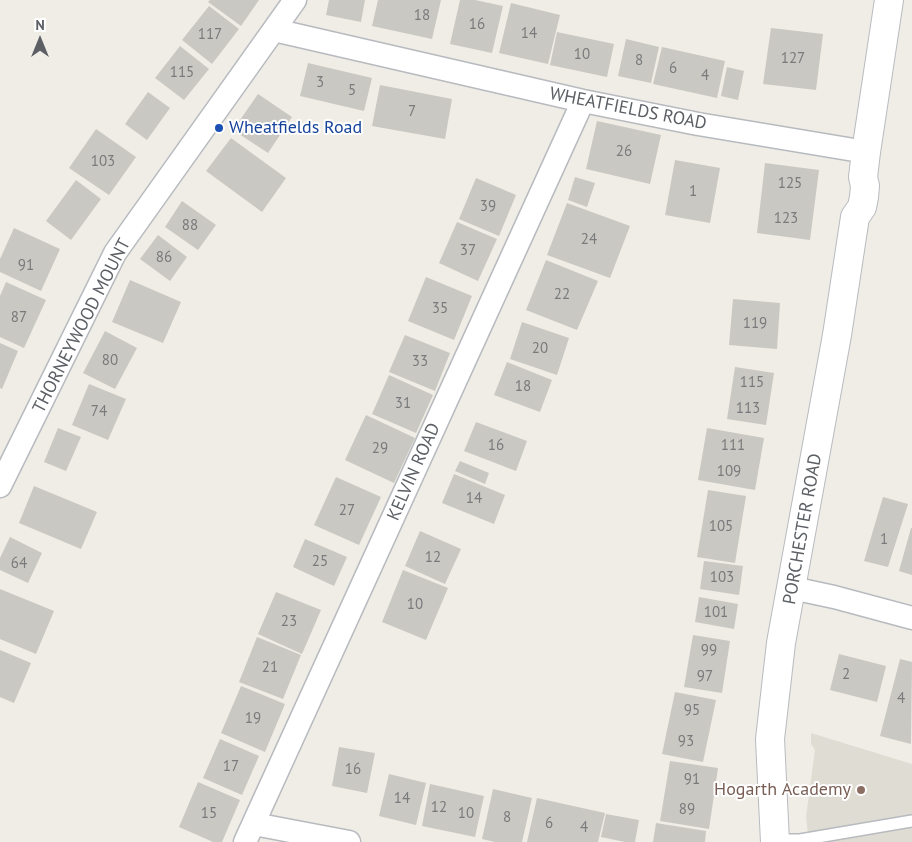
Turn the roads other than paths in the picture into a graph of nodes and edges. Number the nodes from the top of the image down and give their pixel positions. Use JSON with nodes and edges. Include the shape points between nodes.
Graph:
{"nodes":[{"id":1,"x":295,"y":0,"type":"edge"},
{"id":2,"x":889,"y":0,"type":"edge"},
{"id":3,"x":274,"y":30,"type":"junction"},
{"id":4,"x":583,"y":101,"type":"junction"},
{"id":5,"x":864,"y":164,"type":"junction"},
{"id":6,"x":0,"y":486,"type":"edge"},
{"id":7,"x":792,"y":588,"type":"junction"},
{"id":8,"x":912,"y":618,"type":"edge"},
{"id":9,"x":912,"y":821,"type":"edge"},
{"id":10,"x":249,"y":833,"type":"edge"},
{"id":11,"x":775,"y":841,"type":"edge"},
{"id":12,"x":349,"y":842,"type":"edge"}],
"edges":[{"from":1,"to":3,"type":"street","name":"THORNEYWOOD MOUNT"},
{"from":2,"to":5,"type":"street","name":"PORCHESTER ROAD"},
{"from":3,"to":4,"type":"street","name":"WHEATFIELDS ROAD"},
{"from":3,"to":6,"type":"street","name":"THORNEYWOOD MOUNT","via":[[116,253]]},
{"from":4,"to":5,"type":"street","name":"WHEATFIELDS ROAD","via":[[698,124]]},
{"from":4,"to":10,"type":"street","name":"KELVIN ROAD"},
{"from":5,"to":7,"type":"street","name":"PORCHESTER ROAD","via":[[862,207],[855,217]]},
{"from":7,"to":8,"type":"street"},
{"from":7,"to":11,"type":"street","name":"PORCHESTER ROAD","via":[[781,643],[770,739]]},
{"from":9,"to":11,"type":"lane","via":[[800,840]]},
{"from":10,"to":12,"type":"street"}]}
